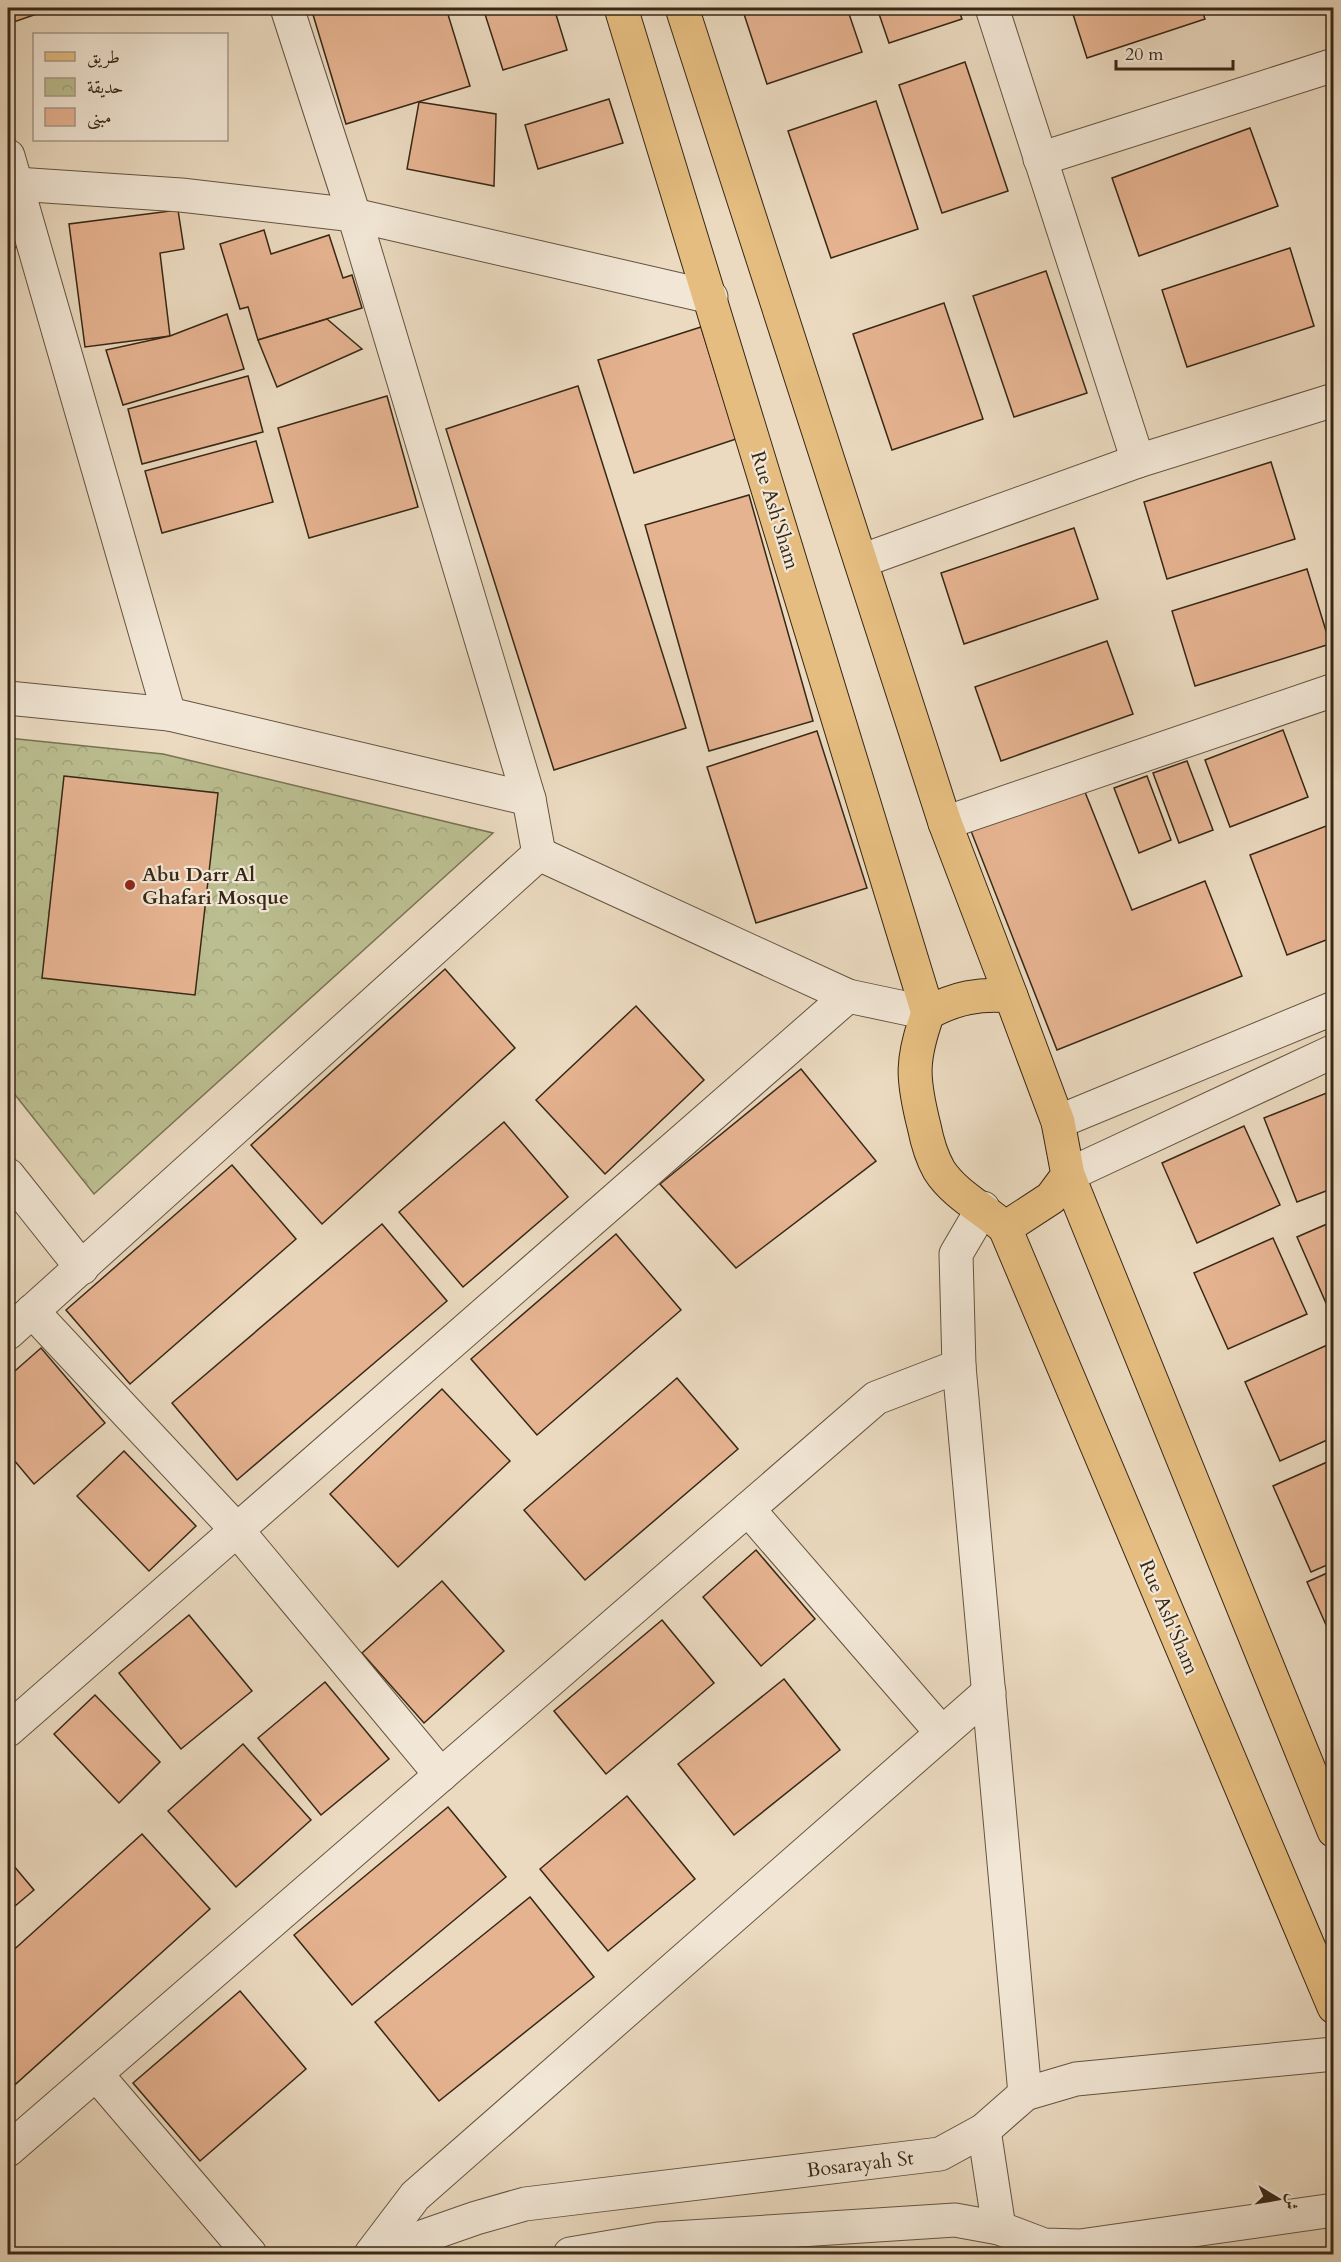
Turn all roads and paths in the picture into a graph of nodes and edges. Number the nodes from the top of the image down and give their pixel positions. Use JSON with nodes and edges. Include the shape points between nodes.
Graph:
{"nodes":[{"id":1,"x":287,"y":8,"type":"edge"},
{"id":2,"x":621,"y":8,"type":"edge"},
{"id":3,"x":682,"y":8,"type":"edge"},
{"id":4,"x":992,"y":8,"type":"edge"},
{"id":5,"x":1334,"y":65,"type":"edge"},
{"id":6,"x":1040,"y":159,"type":"junction"},
{"id":7,"x":12,"y":170,"type":"edge"},
{"id":8,"x":354,"y":215,"type":"junction"},
{"id":9,"x":711,"y":297,"type":"junction"},
{"id":10,"x":1334,"y":400,"type":"edge"},
{"id":11,"x":1138,"y":461,"type":"junction"},
{"id":12,"x":861,"y":561,"type":"junction"},
{"id":13,"x":1334,"y":690,"type":"edge"},
{"id":14,"x":8,"y":698,"type":"edge"},
{"id":15,"x":170,"y":714,"type":"junction"},
{"id":16,"x":529,"y":799,"type":"junction"},
{"id":17,"x":945,"y":823,"type":"junction"},
{"id":18,"x":539,"y":854,"type":"junction"},
{"id":19,"x":848,"y":996,"type":"junction"},
{"id":20,"x":1011,"y":996,"type":"junction"},
{"id":21,"x":1334,"y":1008,"type":"edge"},
{"id":22,"x":928,"y":1013,"type":"junction"},
{"id":23,"x":1334,"y":1051,"type":"edge"},
{"id":24,"x":1058,"y":1122,"type":"junction"},
{"id":25,"x":8,"y":1175,"type":"edge"},
{"id":26,"x":1068,"y":1175,"type":"junction"},
{"id":27,"x":994,"y":1218,"type":"junction"},
{"id":28,"x":82,"y":1268,"type":"junction"},
{"id":29,"x":32,"y":1311,"type":"junction"},
{"id":30,"x":8,"y":1332,"type":"edge"},
{"id":31,"x":959,"y":1366,"type":"junction"},
{"id":32,"x":748,"y":1509,"type":"junction"},
{"id":33,"x":236,"y":1529,"type":"junction"},
{"id":34,"x":989,"y":1692,"type":"junction"},
{"id":35,"x":8,"y":1730,"type":"edge"},
{"id":36,"x":942,"y":1733,"type":"junction"},
{"id":37,"x":441,"y":1775,"type":"junction"},
{"id":38,"x":1334,"y":1831,"type":"edge"},
{"id":39,"x":1334,"y":2007,"type":"edge"},
{"id":40,"x":1334,"y":2054,"type":"edge"},
{"id":41,"x":96,"y":2074,"type":"junction"},
{"id":42,"x":1025,"y":2094,"type":"junction"},
{"id":43,"x":984,"y":2130,"type":"junction"},
{"id":44,"x":8,"y":2150,"type":"edge"},
{"id":45,"x":1334,"y":2210,"type":"edge"},
{"id":46,"x":999,"y":2228,"type":"junction"},
{"id":47,"x":659,"y":2247,"type":"edge"},
{"id":48,"x":1044,"y":2250,"type":"edge"},
{"id":49,"x":250,"y":2254,"type":"edge"},
{"id":50,"x":372,"y":2254,"type":"edge"},
{"id":51,"x":570,"y":2254,"type":"edge"}],
"edges":[{"from":1,"to":8,"type":"street"},
{"from":2,"to":9,"type":"main road","name":"Rue Ash'Sham"},
{"from":3,"to":12,"type":"main road"},
{"from":4,"to":6,"type":"street"},
{"from":5,"to":6,"type":"street"},
{"from":6,"to":11,"type":"street"},
{"from":7,"to":8,"type":"street"},
{"from":7,"to":15,"type":"street"},
{"from":8,"to":9,"type":"street"},
{"from":8,"to":16,"type":"street"},
{"from":9,"to":22,"type":"main road","name":"Rue Ash'Sham"},
{"from":10,"to":11,"type":"street"},
{"from":11,"to":12,"type":"street"},
{"from":12,"to":17,"type":"main road"},
{"from":13,"to":17,"type":"street"},
{"from":14,"to":15,"type":"street"},
{"from":15,"to":16,"type":"street"},
{"from":16,"to":18,"type":"street"},
{"from":17,"to":20,"type":"main road"},
{"from":18,"to":19,"type":"street"},
{"from":18,"to":28,"type":"street"},
{"from":19,"to":22,"type":"street"},
{"from":19,"to":33,"type":"street"},
{"from":20,"to":22,"type":"main road","via":[[968,997],[947,1002]]},
{"from":20,"to":24,"type":"main road"},
{"from":21,"to":24,"type":"street"},
{"from":22,"to":27,"type":"main road","via":[[917,1043],[914,1084],[929,1146],[945,1177]]},
{"from":23,"to":26,"type":"street"},
{"from":24,"to":26,"type":"main road"},
{"from":25,"to":28,"type":"street"},
{"from":26,"to":27,"type":"main road","via":[[1051,1197]]},
{"from":26,"to":38,"type":"main road"},
{"from":27,"to":31,"type":"street","via":[[957,1254]]},
{"from":27,"to":39,"type":"main road","name":"Rue Ash'Sham"},
{"from":28,"to":29,"type":"street"},
{"from":29,"to":30,"type":"street"},
{"from":29,"to":33,"type":"street"},
{"from":31,"to":32,"type":"street","via":[[876,1398]]},
{"from":31,"to":34,"type":"street"},
{"from":32,"to":36,"type":"street"},
{"from":32,"to":37,"type":"street"},
{"from":33,"to":35,"type":"street"},
{"from":33,"to":37,"type":"street"},
{"from":34,"to":36,"type":"street"},
{"from":34,"to":42,"type":"street"},
{"from":36,"to":50,"type":"street","via":[[415,2196]]},
{"from":37,"to":41,"type":"street"},
{"from":40,"to":42,"type":"street","name":"Bosarayah St","via":[[1076,2079]]},
{"from":41,"to":44,"type":"street"},
{"from":41,"to":49,"type":"street"},
{"from":42,"to":43,"type":"street","name":"Bosarayah St"},
{"from":43,"to":46,"type":"street"},
{"from":43,"to":50,"type":"street","name":"Bosarayah St","via":[[940,2154],[525,2204]]},
{"from":45,"to":48,"type":"street"},
{"from":46,"to":47,"type":"street","via":[[956,2220]]},
{"from":46,"to":48,"type":"street"},
{"from":47,"to":51,"type":"street"}]}
